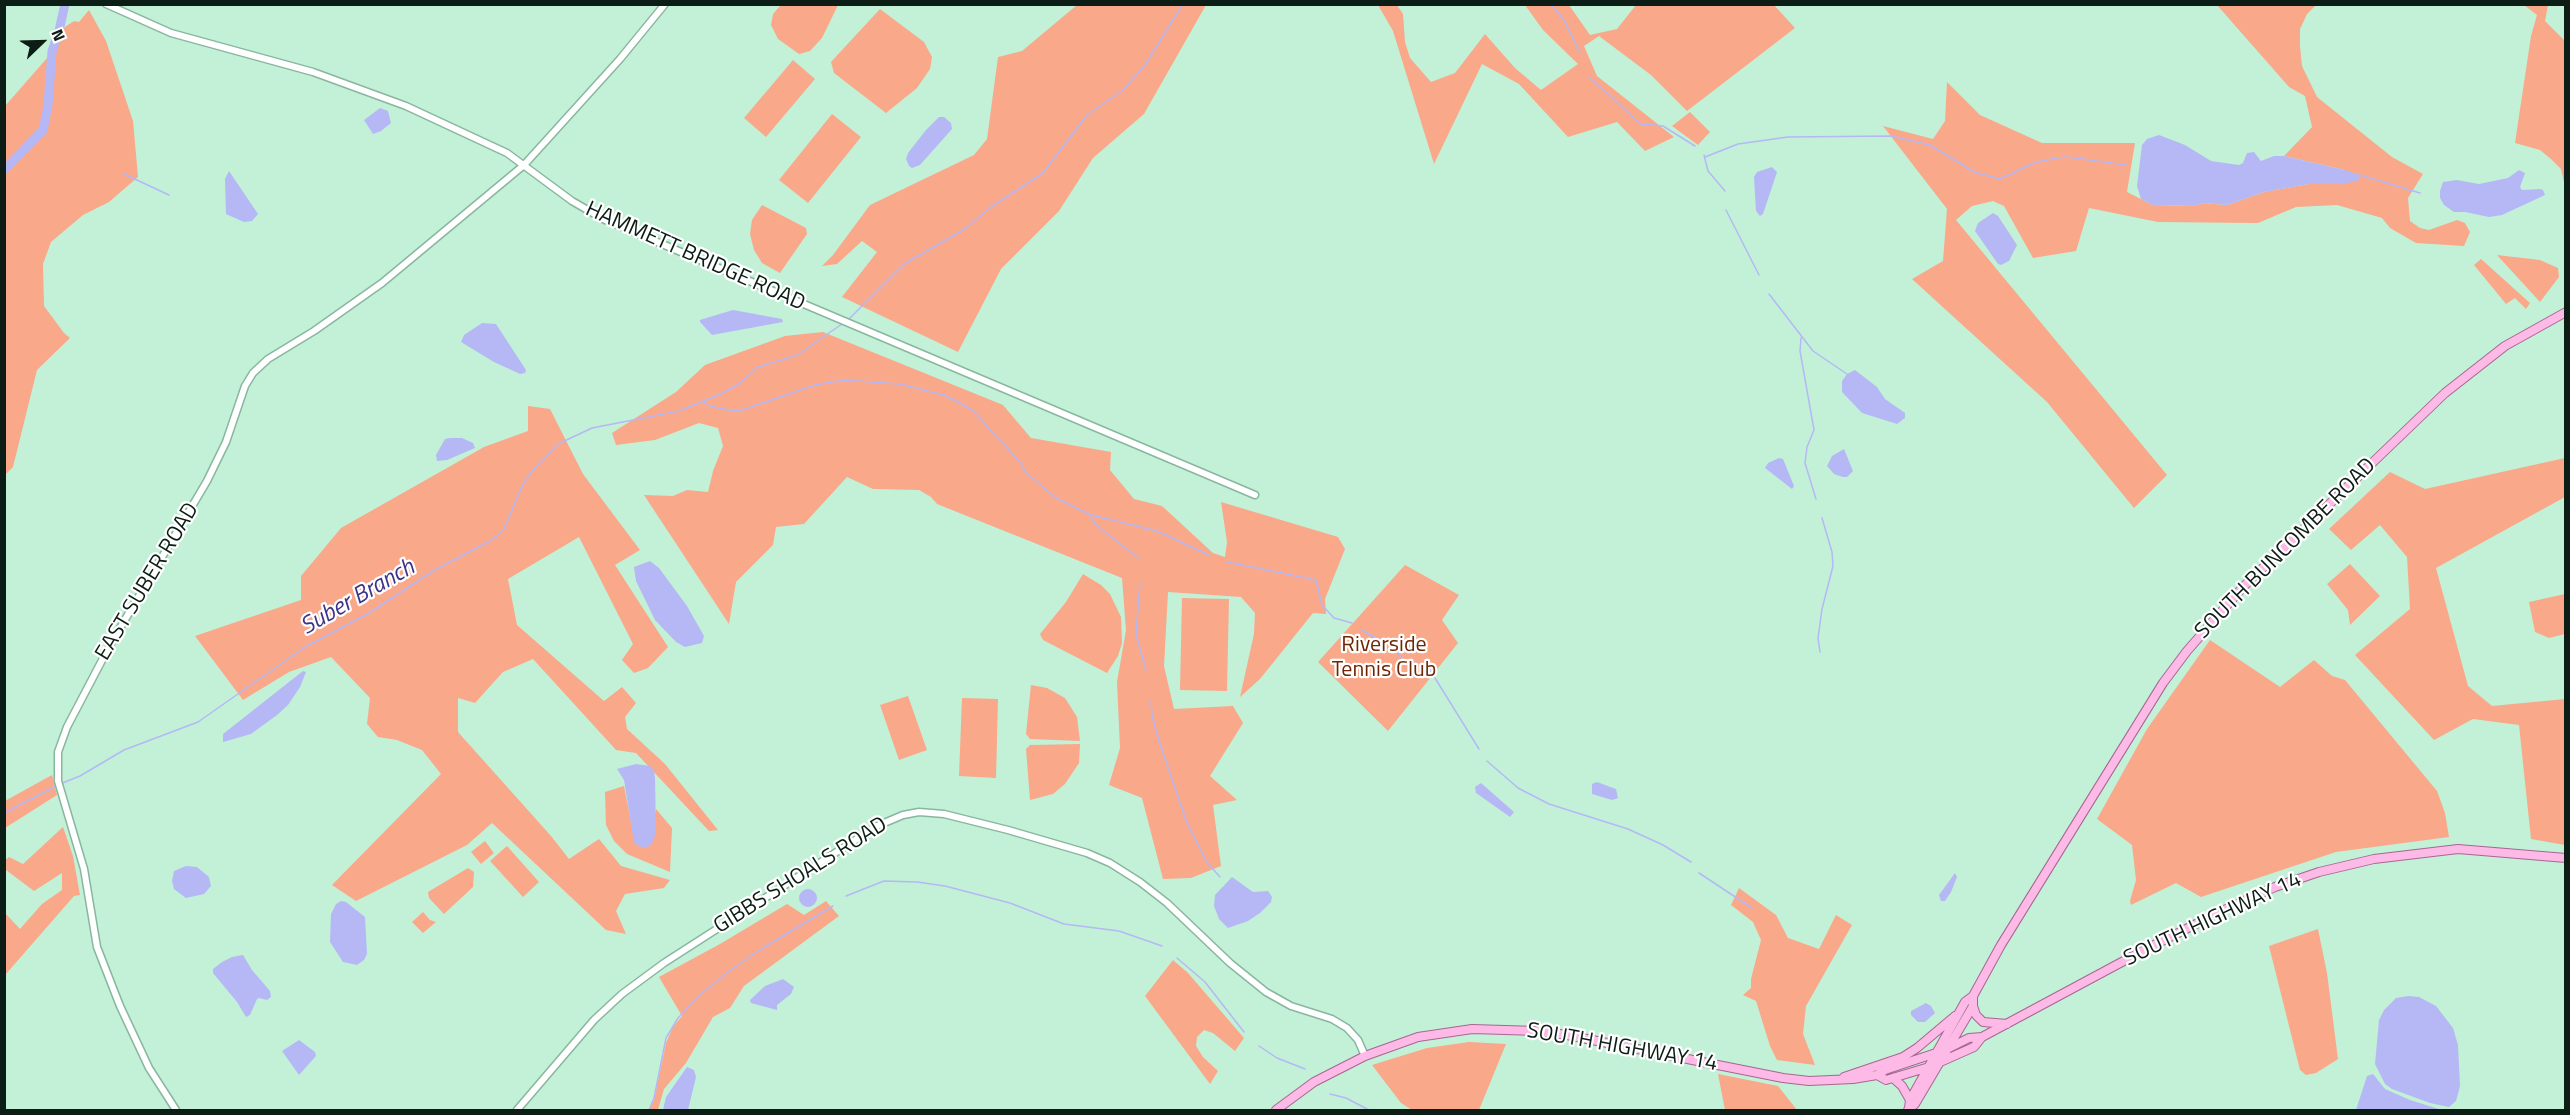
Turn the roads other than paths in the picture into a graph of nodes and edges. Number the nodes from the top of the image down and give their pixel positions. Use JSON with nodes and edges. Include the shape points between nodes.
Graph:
{"nodes":[{"id":1,"x":106,"y":4,"type":"edge"},
{"id":2,"x":665,"y":4,"type":"edge"},
{"id":3,"x":524,"y":165,"type":"junction"},
{"id":4,"x":2565,"y":312,"type":"edge"},
{"id":5,"x":1255,"y":495,"type":"dead end"},
{"id":6,"x":2565,"y":858,"type":"edge"},
{"id":7,"x":1973,"y":996,"type":"junction"},
{"id":8,"x":1973,"y":1006,"type":"junction"},
{"id":9,"x":1959,"y":1014,"type":"junction"},
{"id":10,"x":2008,"y":1024,"type":"junction"},
{"id":11,"x":1982,"y":1037,"type":"junction"},
{"id":12,"x":1945,"y":1050,"type":"junction"},
{"id":13,"x":1936,"y":1054,"type":"junction"},
{"id":14,"x":1365,"y":1056,"type":"junction"},
{"id":15,"x":1938,"y":1063,"type":"junction"},
{"id":16,"x":1929,"y":1067,"type":"junction"},
{"id":17,"x":1877,"y":1076,"type":"junction"},
{"id":18,"x":1893,"y":1078,"type":"junction"},
{"id":19,"x":1836,"y":1080,"type":"junction"},
{"id":20,"x":1909,"y":1106,"type":"edge"},
{"id":21,"x":176,"y":1110,"type":"edge"},
{"id":22,"x":517,"y":1110,"type":"edge"},
{"id":23,"x":1276,"y":1110,"type":"edge"}],
"edges":[{"from":1,"to":3,"type":"street","name":"HAMMETT BRIDGE ROAD","via":[[171,33],[376,93],[477,138]]},
{"from":2,"to":3,"type":"street","name":"EAST SUBER ROAD"},
{"from":3,"to":5,"type":"street","name":"HAMMETT BRIDGE ROAD","via":[[603,219]]},
{"from":3,"to":21,"type":"street","name":"EAST SUBER ROAD","via":[[382,283],[253,373],[207,481],[110,645],[67,727],[58,752],[58,781],[82,860],[94,938],[149,1068]]},
{"from":4,"to":7,"type":"main road","name":"SOUTH BUNCOMBE ROAD","via":[[2512,341],[2462,378],[2218,614],[2163,683]]},
{"from":6,"to":10,"type":"main road","name":"SOUTH HIGHWAY 14","via":[[2458,849],[2374,859],[2319,872],[2224,910]]},
{"from":7,"to":8,"type":"main road","name":"SOUTH BUNCOMBE ROAD"},
{"from":7,"to":9,"type":"main road","name":"SOUTH BUNCOMBE ROAD"},
{"from":8,"to":10,"type":"main road","via":[[1983,1022]]},
{"from":8,"to":12,"type":"main road"},
{"from":9,"to":13,"type":"main road","name":"SOUTH BUNCOMBE ROAD"},
{"from":9,"to":19,"type":"main road","via":[[1904,1057]]},
{"from":10,"to":11,"type":"main road","name":"SOUTH HIGHWAY 14"},
{"from":11,"to":12,"type":"main road","name":"SOUTH HIGHWAY 14","via":[[1969,1038]]},
{"from":11,"to":15,"type":"main road","name":"SOUTH HIGHWAY 14","via":[[1974,1047]]},
{"from":12,"to":13,"type":"main road","name":"SOUTH HIGHWAY 14"},
{"from":12,"to":15,"type":"main road"},
{"from":13,"to":16,"type":"main road","name":"SOUTH BUNCOMBE ROAD"},
{"from":13,"to":17,"type":"main road","name":"SOUTH HIGHWAY 14"},
{"from":14,"to":19,"type":"main road","name":"SOUTH HIGHWAY 14","via":[[1450,1030],[1505,1029],[1567,1035],[1783,1078]]},
{"from":14,"to":22,"type":"street","name":"GIBBS SHOALS ROAD","via":[[1347,1028],[1266,992],[1167,903],[1110,863],[1008,830],[919,812],[877,826],[629,988],[594,1020]]},
{"from":14,"to":23,"type":"main road","name":"SOUTH HIGHWAY 14","via":[[1314,1082]]},
{"from":15,"to":16,"type":"main road","name":"SOUTH HIGHWAY 14"},
{"from":15,"to":20,"type":"main road","via":[[1915,1104]]},
{"from":16,"to":18,"type":"main road","name":"SOUTH HIGHWAY 14"},
{"from":16,"to":20,"type":"main road","name":"SOUTH BUNCOMBE ROAD"},
{"from":17,"to":18,"type":"main road","name":"SOUTH HIGHWAY 14"},
{"from":17,"to":19,"type":"main road","name":"SOUTH HIGHWAY 14"},
{"from":18,"to":20,"type":"main road","via":[[1902,1086]]}]}
